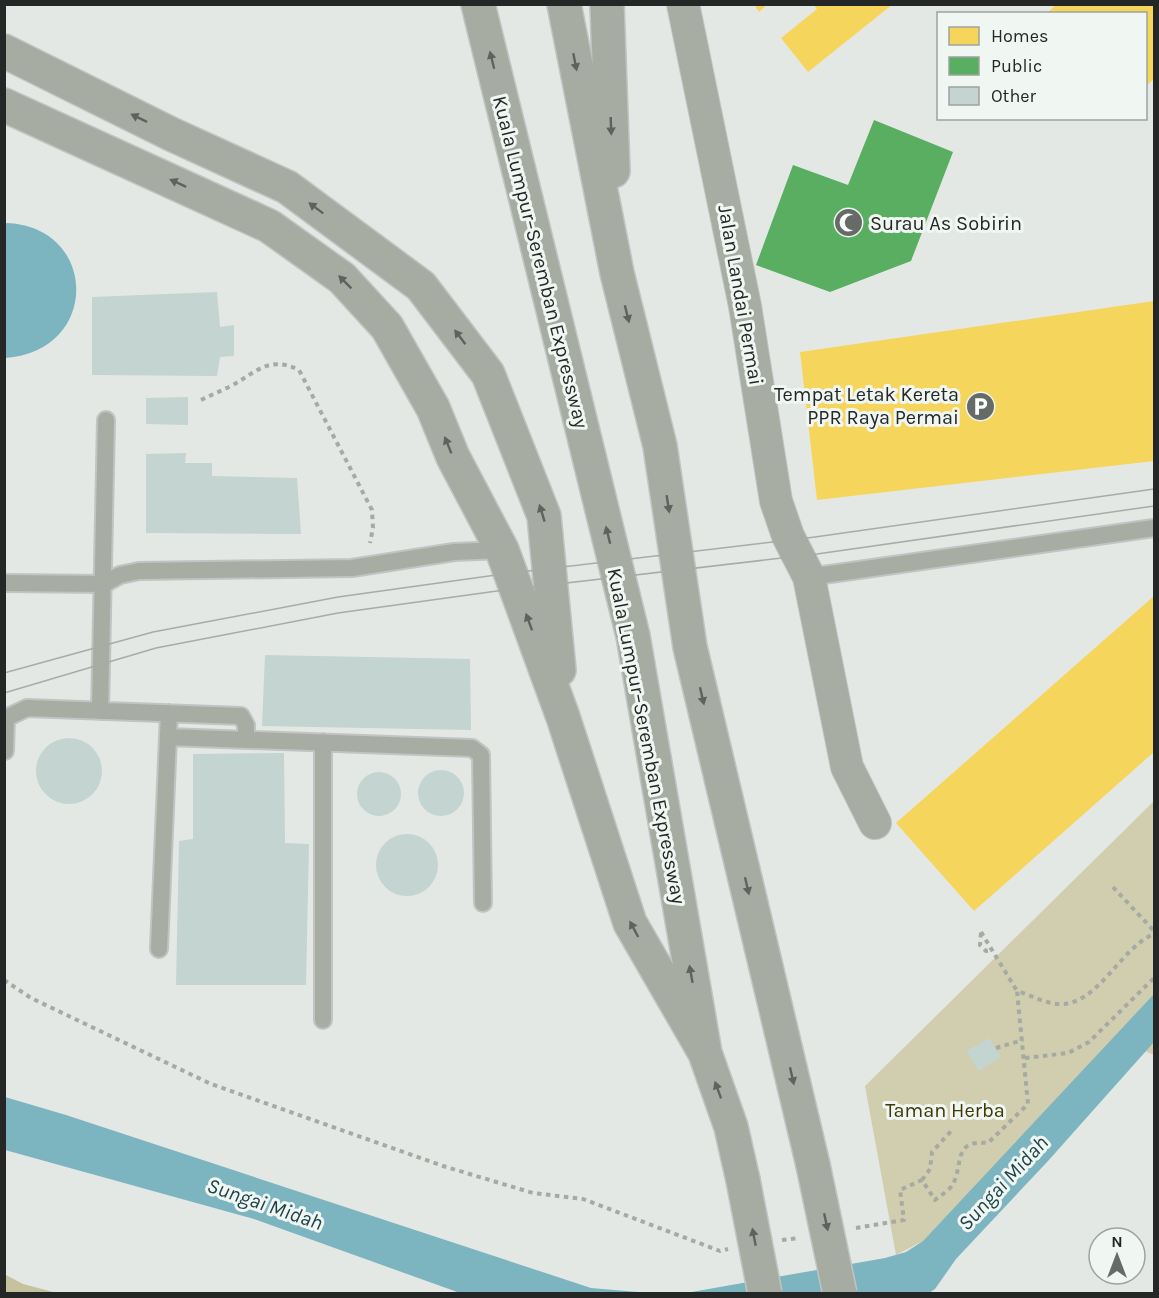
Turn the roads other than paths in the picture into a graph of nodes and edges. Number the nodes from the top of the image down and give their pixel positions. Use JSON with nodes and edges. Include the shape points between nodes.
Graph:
{"nodes":[{"id":1,"x":478,"y":4,"type":"edge"},
{"id":2,"x":564,"y":4,"type":"edge"},
{"id":3,"x":606,"y":4,"type":"edge"},
{"id":4,"x":683,"y":4,"type":"edge"},
{"id":5,"x":4,"y":51,"type":"edge"},
{"id":6,"x":4,"y":105,"type":"edge"},
{"id":7,"x":617,"y":273,"type":"junction"},
{"id":8,"x":106,"y":420,"type":"dead end"},
{"id":9,"x":1155,"y":528,"type":"edge"},
{"id":10,"x":502,"y":550,"type":"junction"},
{"id":11,"x":809,"y":577,"type":"junction"},
{"id":12,"x":4,"y":583,"type":"edge"},
{"id":13,"x":104,"y":584,"type":"junction"},
{"id":14,"x":100,"y":711,"type":"junction"},
{"id":15,"x":169,"y":713,"type":"junction"},
{"id":16,"x":563,"y":717,"type":"junction"},
{"id":17,"x":168,"y":737,"type":"junction"},
{"id":18,"x":246,"y":740,"type":"junction"},
{"id":19,"x":323,"y":742,"type":"junction"},
{"id":20,"x":5,"y":751,"type":"edge"},
{"id":21,"x":875,"y":823,"type":"dead end"},
{"id":22,"x":483,"y":903,"type":"dead end"},
{"id":23,"x":159,"y":949,"type":"dead end"},
{"id":24,"x":323,"y":1020,"type":"dead end"},
{"id":25,"x":705,"y":1053,"type":"junction"},
{"id":26,"x":765,"y":1293,"type":"edge"},
{"id":27,"x":840,"y":1293,"type":"edge"}],
"edges":[{"from":25,"to":1,"type":"highway","name":"Kuala Lumpur–Seremban Expressway","one_way":true,"via":[[633,636]]},
{"from":2,"to":7,"type":"highway","one_way":true},
{"from":3,"to":7,"type":"highway","one_way":true},
{"from":4,"to":11,"type":"street","name":"Jalan Landai Permai","via":[[745,306],[776,501]]},
{"from":16,"to":5,"type":"highway","one_way":true,"via":[[544,516],[488,374],[422,286],[287,187]]},
{"from":10,"to":6,"type":"highway","one_way":true,"via":[[453,458],[433,408],[387,327],[342,278],[269,226]]},
{"from":7,"to":27,"type":"highway","one_way":true,"bridge":true,"via":[[660,446],[690,646]]},
{"from":8,"to":13,"type":"lane"},
{"from":9,"to":11,"type":"lane"},
{"from":10,"to":13,"type":"lane","via":[[454,552],[352,568],[139,571]]},
{"from":16,"to":10,"type":"highway","one_way":true},
{"from":11,"to":21,"type":"street","name":"Jalan Landai Permai","via":[[848,767]]},
{"from":12,"to":13,"type":"lane"},
{"from":13,"to":14,"type":"lane"},
{"from":14,"to":15,"type":"lane"},
{"from":14,"to":20,"type":"lane","via":[[27,708],[6,718]]},
{"from":15,"to":17,"type":"lane"},
{"from":15,"to":18,"type":"lane","via":[[241,716]]},
{"from":25,"to":16,"type":"highway","one_way":true,"via":[[630,923]]},
{"from":17,"to":18,"type":"lane"},
{"from":17,"to":23,"type":"lane"},
{"from":18,"to":19,"type":"lane"},
{"from":19,"to":22,"type":"lane","via":[[460,746],[482,755]]},
{"from":19,"to":24,"type":"lane"},
{"from":26,"to":25,"type":"highway","name":"Kuala Lumpur–Seremban Expressway","one_way":true,"bridge":true,"via":[[731,1127]]}]}
